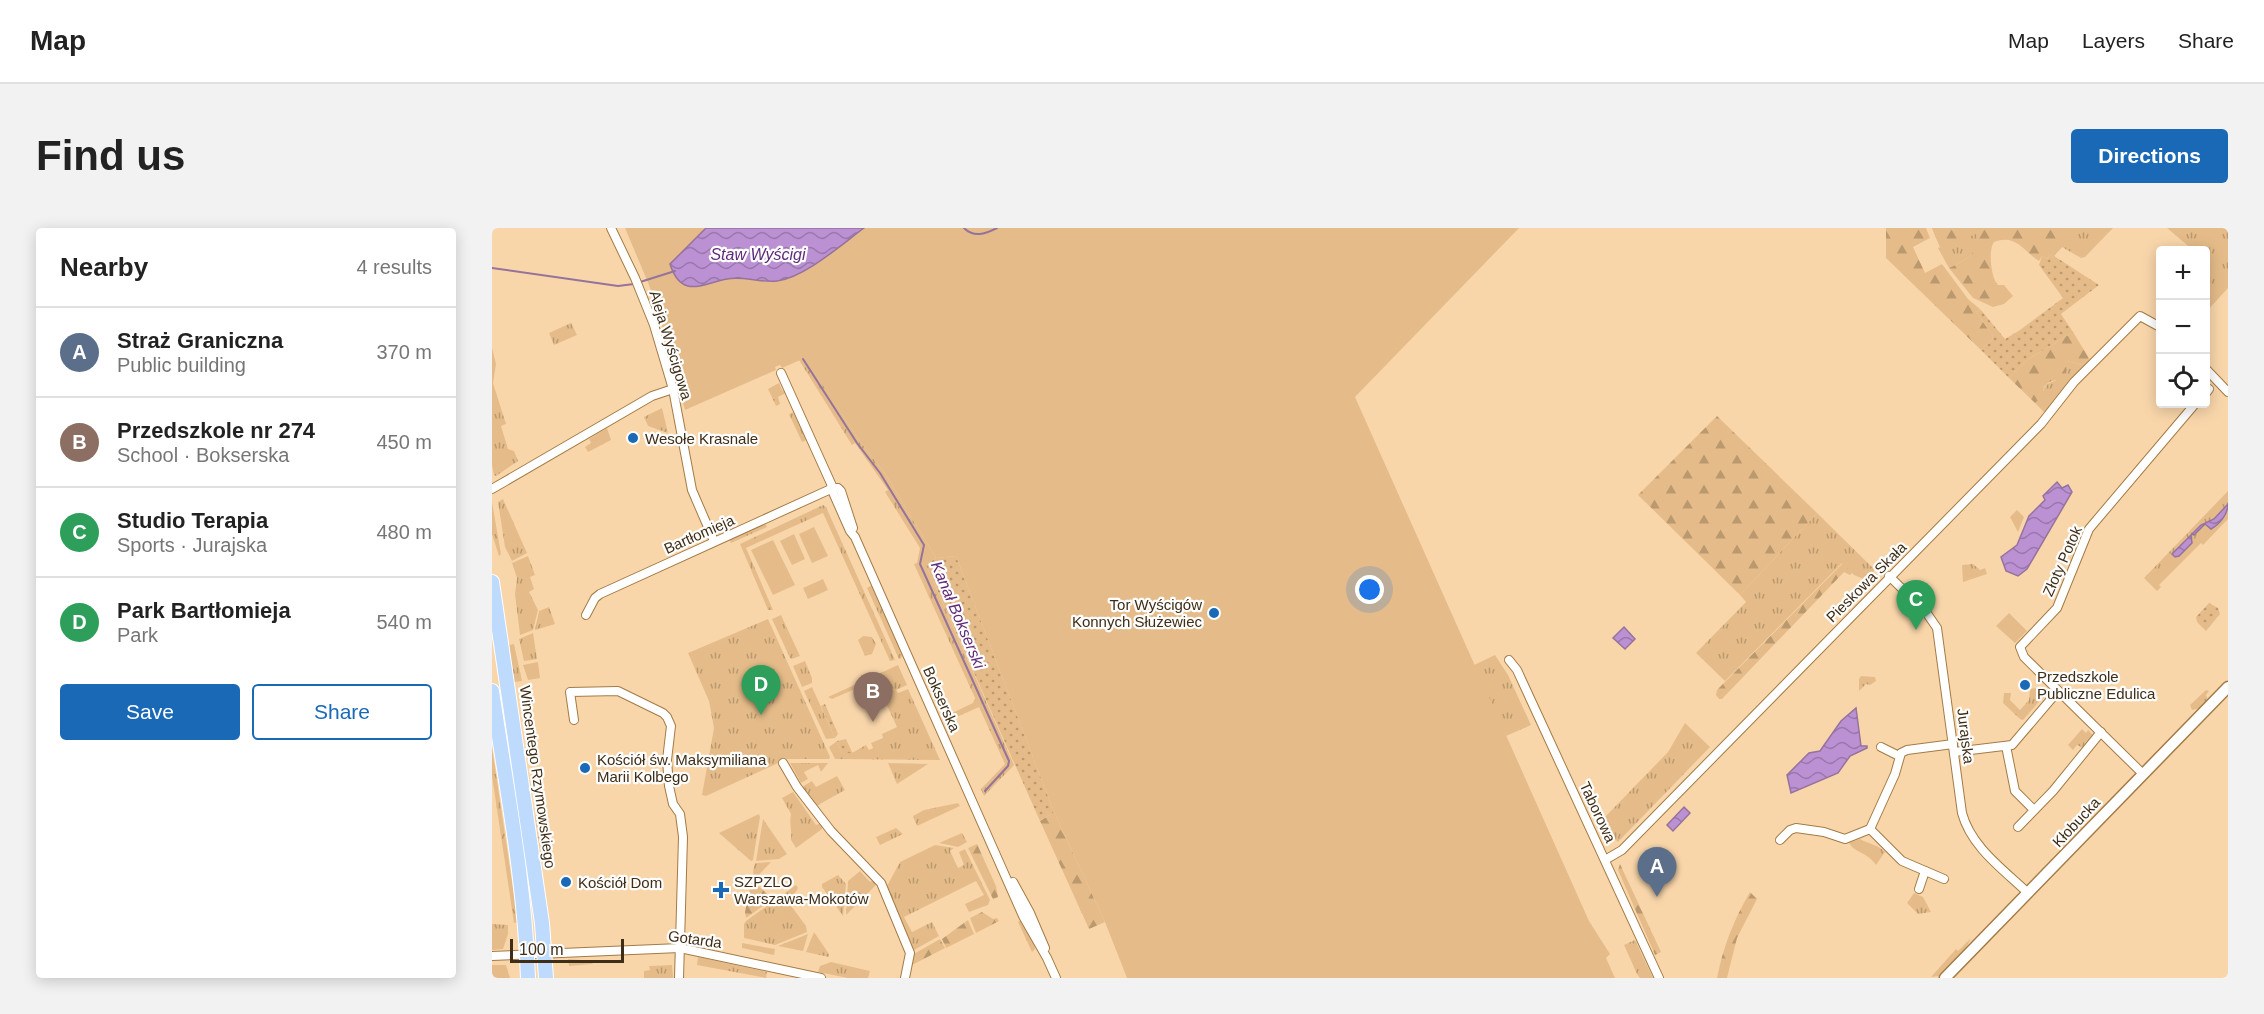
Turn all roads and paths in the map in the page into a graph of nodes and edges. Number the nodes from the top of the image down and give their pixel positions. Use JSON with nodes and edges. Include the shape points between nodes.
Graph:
{"nodes":[{"id":1,"x":611,"y":228,"type":"edge"},
{"id":2,"x":2156,"y":325,"type":"edge"},
{"id":3,"x":781,"y":373,"type":"dead end"},
{"id":4,"x":2210,"y":374,"type":"edge"},
{"id":5,"x":673,"y":389,"type":"junction"},
{"id":6,"x":2228,"y":392,"type":"edge"},
{"id":7,"x":2192,"y":408,"type":"edge"},
{"id":8,"x":832,"y":488,"type":"junction"},
{"id":9,"x":492,"y":489,"type":"edge"},
{"id":10,"x":714,"y":542,"type":"junction"},
{"id":11,"x":1889,"y":576,"type":"junction"},
{"id":12,"x":492,"y":582,"type":"edge"},
{"id":13,"x":586,"y":615,"type":"dead end"},
{"id":14,"x":1509,"y":660,"type":"dead end"},
{"id":15,"x":2228,"y":687,"type":"edge"},
{"id":16,"x":492,"y":691,"type":"edge"},
{"id":17,"x":2058,"y":691,"type":"junction"},
{"id":18,"x":574,"y":720,"type":"dead end"},
{"id":19,"x":2101,"y":732,"type":"junction"},
{"id":20,"x":2006,"y":746,"type":"junction"},
{"id":21,"x":1881,"y":747,"type":"dead end"},
{"id":22,"x":1953,"y":748,"type":"junction"},
{"id":23,"x":1899,"y":756,"type":"junction"},
{"id":24,"x":783,"y":763,"type":"dead end"},
{"id":25,"x":2143,"y":774,"type":"junction"},
{"id":26,"x":2034,"y":810,"type":"junction"},
{"id":27,"x":2018,"y":827,"type":"dead end"},
{"id":28,"x":1870,"y":829,"type":"junction"},
{"id":29,"x":1780,"y":840,"type":"dead end"},
{"id":30,"x":1605,"y":860,"type":"junction"},
{"id":31,"x":1925,"y":871,"type":"junction"},
{"id":32,"x":1944,"y":879,"type":"dead end"},
{"id":33,"x":1919,"y":889,"type":"dead end"},
{"id":34,"x":2028,"y":893,"type":"junction"},
{"id":35,"x":680,"y":948,"type":"junction"},
{"id":36,"x":528,"y":954,"type":"junction"},
{"id":37,"x":545,"y":954,"type":"junction"},
{"id":38,"x":492,"y":956,"type":"edge"},
{"id":39,"x":528,"y":978,"type":"edge"},
{"id":40,"x":546,"y":978,"type":"edge"},
{"id":41,"x":679,"y":978,"type":"edge"},
{"id":42,"x":821,"y":978,"type":"edge"},
{"id":43,"x":905,"y":978,"type":"edge"},
{"id":44,"x":1056,"y":978,"type":"edge"},
{"id":45,"x":1659,"y":978,"type":"edge"},
{"id":46,"x":1945,"y":978,"type":"edge"}],
"edges":[{"from":1,"to":5,"type":"street","name":"Aleja Wyścigowa","via":[[654,325]]},
{"from":2,"to":11,"type":"street","name":"Pieskowa Skała","via":[[2140,316],[2074,382],[2041,424]]},
{"from":3,"to":8,"type":"street","name":"Bokserska"},
{"from":4,"to":6,"type":"street"},
{"from":5,"to":9,"type":"street","via":[[652,396]]},
{"from":5,"to":10,"type":"street","name":"Aleja Wyścigowa","via":[[690,482]]},
{"from":7,"to":17,"type":"street","name":"Złoty Potok","via":[[2089,529],[2057,608],[2021,644],[2022,655]]},
{"from":8,"to":10,"type":"street","name":"Bartłomieja"},
{"from":8,"to":44,"type":"street","name":"Bokserska","via":[[839,489],[844,498],[855,537],[1023,916]]},
{"from":10,"to":13,"type":"street","name":"Bartłomieja","via":[[600,594]]},
{"from":11,"to":22,"type":"street","name":"Jurajska","via":[[1937,628]]},
{"from":11,"to":30,"type":"street","name":"Pieskowa Skała","via":[[1622,850]]},
{"from":12,"to":37,"type":"main road","name":"Wincentego Rzymowskiego"},
{"from":14,"to":30,"type":"street","name":"Taborowa","via":[[1518,670]]},
{"from":15,"to":25,"type":"street","name":"Kłobucka"},
{"from":16,"to":36,"type":"main road"},
{"from":17,"to":19,"type":"street","name":"Złoty Potok"},
{"from":17,"to":20,"type":"street","via":[[2012,745]]},
{"from":18,"to":35,"type":"street","via":[[570,692],[618,692],[663,712],[671,726],[669,786],[680,814],[683,837]]},
{"from":19,"to":25,"type":"street","name":"Złoty Potok"},
{"from":19,"to":26,"type":"street"},
{"from":20,"to":22,"type":"street"},
{"from":20,"to":26,"type":"street","via":[[2015,791]]},
{"from":21,"to":23,"type":"street"},
{"from":22,"to":23,"type":"street","via":[[1907,750]]},
{"from":22,"to":34,"type":"street","name":"Jurajska","via":[[1967,830]]},
{"from":23,"to":28,"type":"street"},
{"from":24,"to":43,"type":"street","via":[[831,831],[880,883],[910,953]]},
{"from":25,"to":34,"type":"street","name":"Kłobucka"},
{"from":26,"to":27,"type":"street"},
{"from":28,"to":29,"type":"street","via":[[1845,839],[1796,828]]},
{"from":28,"to":31,"type":"street","via":[[1898,859]]},
{"from":30,"to":45,"type":"street","name":"Taborowa"},
{"from":31,"to":32,"type":"street"},
{"from":31,"to":33,"type":"street"},
{"from":34,"to":46,"type":"street","name":"Kłobucka"},
{"from":35,"to":37,"type":"street","name":"Gotarda"},
{"from":35,"to":41,"type":"street"},
{"from":35,"to":42,"type":"street","name":"Gotarda"},
{"from":36,"to":37,"type":"street","name":"Gotarda"},
{"from":36,"to":38,"type":"street","name":"Gotarda"},
{"from":36,"to":39,"type":"main road"},
{"from":37,"to":40,"type":"main road","name":"Wincentego Rzymowskiego"}]}
